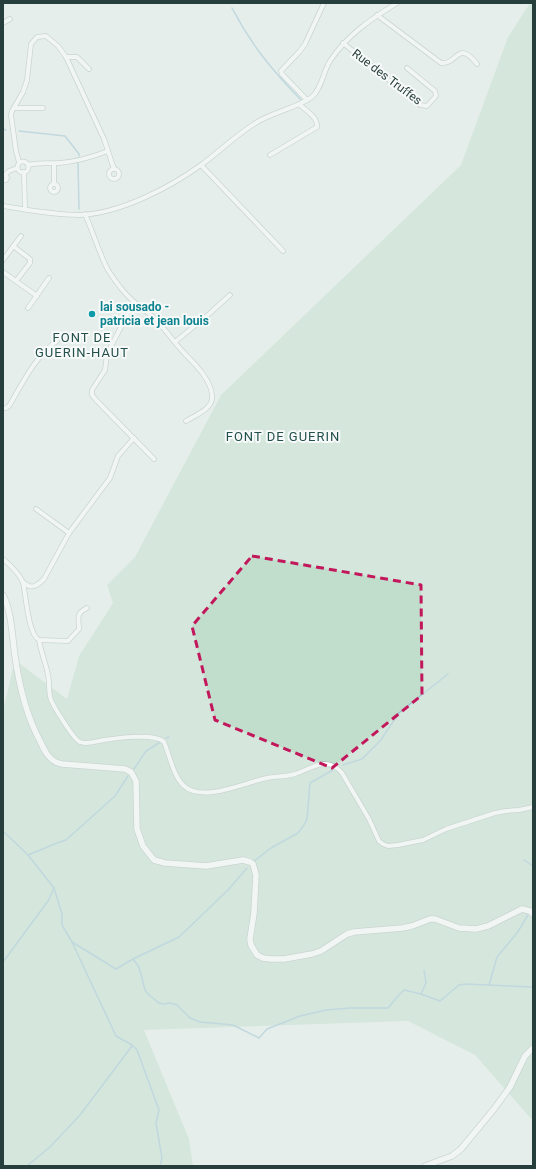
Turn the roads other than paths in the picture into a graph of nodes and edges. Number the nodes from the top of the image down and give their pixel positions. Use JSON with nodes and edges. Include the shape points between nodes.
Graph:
{"nodes":[{"id":1,"x":324,"y":3,"type":"edge"},
{"id":2,"x":397,"y":3,"type":"edge"},
{"id":3,"x":377,"y":15,"type":"junction"},
{"id":4,"x":10,"y":19,"type":"dead end"},
{"id":5,"x":3,"y":23,"type":"edge"},
{"id":6,"x":343,"y":43,"type":"junction"},
{"id":7,"x":66,"y":57,"type":"junction"},
{"id":8,"x":477,"y":64,"type":"dead end"},
{"id":9,"x":407,"y":68,"type":"dead end"},
{"id":10,"x":89,"y":69,"type":"dead end"},
{"id":11,"x":307,"y":100,"type":"junction"},
{"id":12,"x":299,"y":104,"type":"junction"},
{"id":13,"x":14,"y":108,"type":"junction"},
{"id":14,"x":43,"y":108,"type":"dead end"},
{"id":15,"x":108,"y":151,"type":"junction"},
{"id":16,"x":270,"y":155,"type":"dead end"},
{"id":17,"x":20,"y":162,"type":"junction"},
{"id":18,"x":54,"y":164,"type":"junction"},
{"id":19,"x":28,"y":165,"type":"junction"},
{"id":20,"x":201,"y":165,"type":"junction"},
{"id":21,"x":17,"y":168,"type":"junction"},
{"id":22,"x":114,"y":169,"type":"dead end"},
{"id":23,"x":24,"y":172,"type":"junction"},
{"id":24,"x":4,"y":175,"type":"edge"},
{"id":25,"x":3,"y":180,"type":"edge"},
{"id":26,"x":54,"y":184,"type":"dead end"},
{"id":27,"x":3,"y":206,"type":"edge"},
{"id":28,"x":25,"y":209,"type":"junction"},
{"id":29,"x":85,"y":214,"type":"junction"},
{"id":30,"x":21,"y":236,"type":"dead end"},
{"id":31,"x":13,"y":246,"type":"junction"},
{"id":32,"x":283,"y":251,"type":"dead end"},
{"id":33,"x":3,"y":260,"type":"edge"},
{"id":34,"x":3,"y":272,"type":"edge"},
{"id":35,"x":50,"y":278,"type":"dead end"},
{"id":36,"x":16,"y":281,"type":"junction"},
{"id":37,"x":230,"y":295,"type":"dead end"},
{"id":38,"x":37,"y":296,"type":"junction"},
{"id":39,"x":134,"y":302,"type":"junction"},
{"id":40,"x":28,"y":308,"type":"dead end"},
{"id":41,"x":57,"y":341,"type":"dead end"},
{"id":42,"x":174,"y":342,"type":"junction"},
{"id":43,"x":3,"y":408,"type":"edge"},
{"id":44,"x":186,"y":421,"type":"dead end"},
{"id":45,"x":134,"y":438,"type":"junction"},
{"id":46,"x":154,"y":459,"type":"dead end"},
{"id":47,"x":36,"y":509,"type":"dead end"},
{"id":48,"x":69,"y":533,"type":"junction"},
{"id":49,"x":3,"y":559,"type":"edge"},
{"id":50,"x":23,"y":582,"type":"junction"},
{"id":51,"x":3,"y":595,"type":"edge"},
{"id":52,"x":88,"y":608,"type":"dead end"},
{"id":53,"x":39,"y":640,"type":"junction"},
{"id":54,"x":533,"y":807,"type":"edge"},
{"id":55,"x":533,"y":914,"type":"edge"},
{"id":56,"x":533,"y":1048,"type":"edge"},
{"id":57,"x":425,"y":1166,"type":"edge"}],
"edges":[{"from":1,"to":11,"type":"street","via":[[305,44],[281,71]]},
{"from":2,"to":3,"type":"street"},
{"from":3,"to":6,"type":"street"},
{"from":3,"to":8,"type":"street","via":[[441,63],[464,53]]},
{"from":4,"to":5,"type":"street"},
{"from":6,"to":9,"type":"street","name":"Rue des Truffes","via":[[420,105],[427,106],[436,96],[435,91]]},
{"from":6,"to":11,"type":"street","via":[[327,66],[316,92]]},
{"from":7,"to":10,"type":"street","via":[[76,57]]},
{"from":7,"to":13,"type":"street","via":[[48,37],[40,36],[34,39],[30,45],[25,86]]},
{"from":7,"to":15,"type":"street"},
{"from":11,"to":12,"type":"street"},
{"from":12,"to":16,"type":"street","via":[[315,118],[317,127]]},
{"from":12,"to":20,"type":"street","via":[[254,124]]},
{"from":13,"to":14,"type":"street"},
{"from":13,"to":17,"type":"street","via":[[11,113],[16,154]]},
{"from":15,"to":18,"type":"street","via":[[77,161]]},
{"from":15,"to":22,"type":"street"},
{"from":17,"to":19,"type":"street"},
{"from":17,"to":21,"type":"street"},
{"from":18,"to":19,"type":"street"},
{"from":18,"to":26,"type":"street"},
{"from":19,"to":23,"type":"street","via":[[28,170]]},
{"from":20,"to":29,"type":"street","via":[[143,198]]},
{"from":20,"to":32,"type":"street"},
{"from":21,"to":23,"type":"street"},
{"from":21,"to":24,"type":"street"},
{"from":23,"to":28,"type":"street"},
{"from":24,"to":25,"type":"street","via":[[7,179]]},
{"from":27,"to":28,"type":"street"},
{"from":28,"to":29,"type":"street","via":[[60,214]]},
{"from":29,"to":39,"type":"street","via":[[109,271]]},
{"from":30,"to":31,"type":"street"},
{"from":31,"to":33,"type":"street"},
{"from":31,"to":36,"type":"street","via":[[30,259],[30,263]]},
{"from":34,"to":36,"type":"street"},
{"from":35,"to":38,"type":"street"},
{"from":36,"to":38,"type":"street"},
{"from":37,"to":42,"type":"street"},
{"from":38,"to":40,"type":"street"},
{"from":39,"to":42,"type":"street","via":[[157,321]]},
{"from":39,"to":45,"type":"street","via":[[107,354],[104,372],[92,392],[96,400]]},
{"from":41,"to":43,"type":"street","via":[[45,351],[9,406]]},
{"from":42,"to":44,"type":"street","via":[[203,374],[212,397],[208,407]]},
{"from":45,"to":46,"type":"street"},
{"from":45,"to":48,"type":"street","via":[[118,456],[110,478]]},
{"from":47,"to":48,"type":"street"},
{"from":48,"to":50,"type":"street","via":[[40,583],[29,587]]},
{"from":49,"to":50,"type":"street"},
{"from":50,"to":53,"type":"street","via":[[34,634]]},
{"from":51,"to":55,"type":"street","via":[[8,607],[16,667],[27,712],[49,757],[62,764],[125,769],[131,772],[136,781],[137,829],[148,853],[157,861],[206,866],[244,860],[253,864],[256,875],[250,939],[257,955],[263,958],[284,959],[312,954],[322,951],[347,934],[409,927],[430,919],[464,929],[476,929],[497,923],[519,910],[526,909]]},
{"from":52,"to":53,"type":"street","via":[[78,616],[79,629],[68,641]]},
{"from":53,"to":54,"type":"street","via":[[49,676],[51,700],[77,740],[85,743],[119,738],[160,739],[164,742],[181,782],[193,791],[224,790],[266,778],[293,775],[313,766],[332,765],[342,773],[379,840],[388,846],[423,840],[446,829],[495,813]]},
{"from":56,"to":57,"type":"street","via":[[525,1056],[510,1087],[461,1149],[452,1156]]}]}
